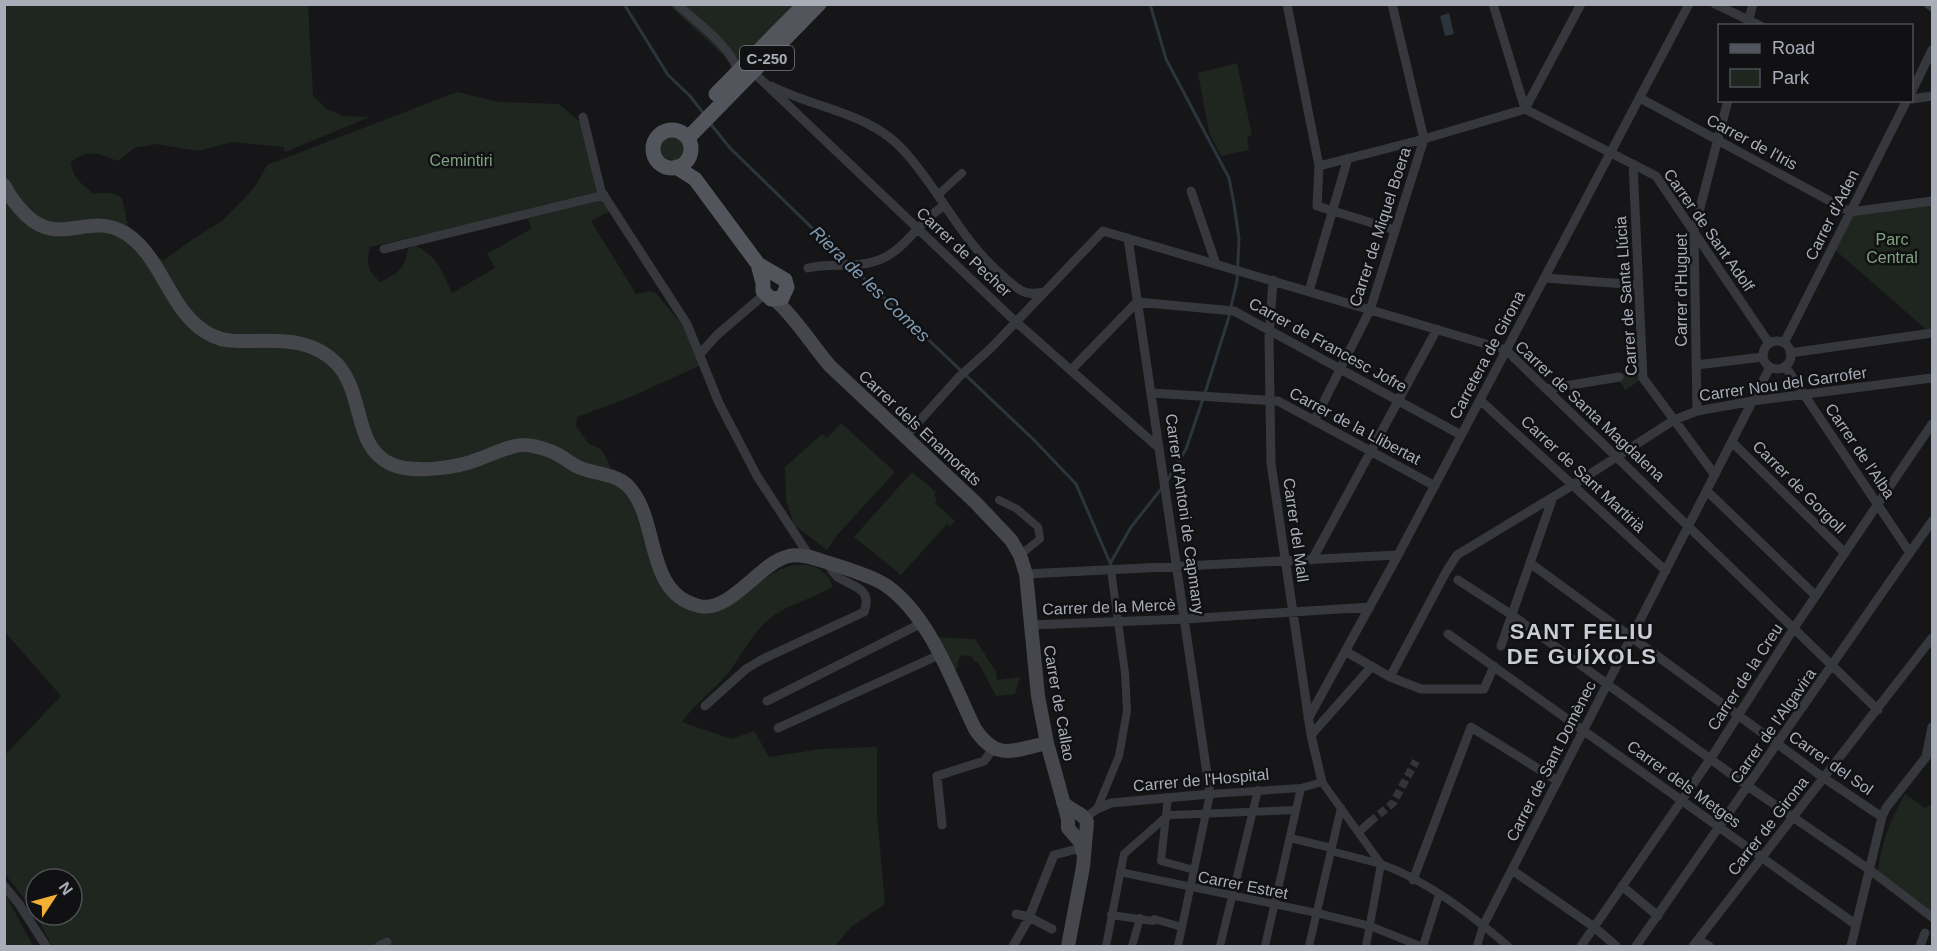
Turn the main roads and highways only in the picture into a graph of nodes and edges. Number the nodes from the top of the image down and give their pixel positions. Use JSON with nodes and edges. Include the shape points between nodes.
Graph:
{"nodes":[{"id":1,"x":805,"y":4,"type":"edge"},
{"id":2,"x":819,"y":4,"type":"edge"},
{"id":3,"x":745,"y":69,"type":"junction"},
{"id":4,"x":684,"y":135,"type":"junction"},
{"id":5,"x":689,"y":156,"type":"junction"},
{"id":6,"x":676,"y":167,"type":"junction"},
{"id":7,"x":694,"y":179,"type":"junction"},
{"id":8,"x":4,"y":185,"type":"edge"},
{"id":9,"x":775,"y":293,"type":"joint"},
{"id":10,"x":1026,"y":574,"type":"joint"},
{"id":11,"x":1047,"y":743,"type":"junction"},
{"id":12,"x":1068,"y":946,"type":"edge"}],
"edges":[{"from":1,"to":3,"type":"main road","number":"C-250"},
{"from":2,"to":3,"type":"main road","number":"C-250"},
{"from":3,"to":4,"type":"main road","number":"C-250"},
{"from":4,"to":5,"type":"main road","number":"C-250","via":[[691,147]]},
{"from":4,"to":6,"type":"main road","number":"C-250","via":[[670,130],[661,133],[653,146],[660,164]]},
{"from":5,"to":6,"type":"main road"},
{"from":5,"to":7,"type":"main road","number":"C-250"},
{"from":6,"to":7,"type":"main road","number":"C-250"},
{"from":7,"to":9,"type":"main road","number":"C-250"},
{"from":8,"to":11,"type":"main road","via":[[22,211],[46,229],[103,226],[127,234],[140,244],[186,312],[212,335],[226,340],[293,341],[322,352],[347,378],[367,442],[392,465],[452,466],[525,445],[554,452],[578,467],[619,480],[643,509],[657,564],[672,590],[688,602],[707,607],[722,603],[788,556],[810,557],[886,585],[922,623],[975,729],[993,749],[1004,752]]},
{"from":9,"to":10,"type":"main road","name":"Carrer dels Enamorats","via":[[830,366],[1011,540]]},
{"from":10,"to":11,"type":"main road","name":"Carrer de Callao","via":[[1035,682]]},
{"from":11,"to":12,"type":"main road","name":"Carrer de Callao","via":[[1064,801],[1078,822],[1083,852]]}]}
